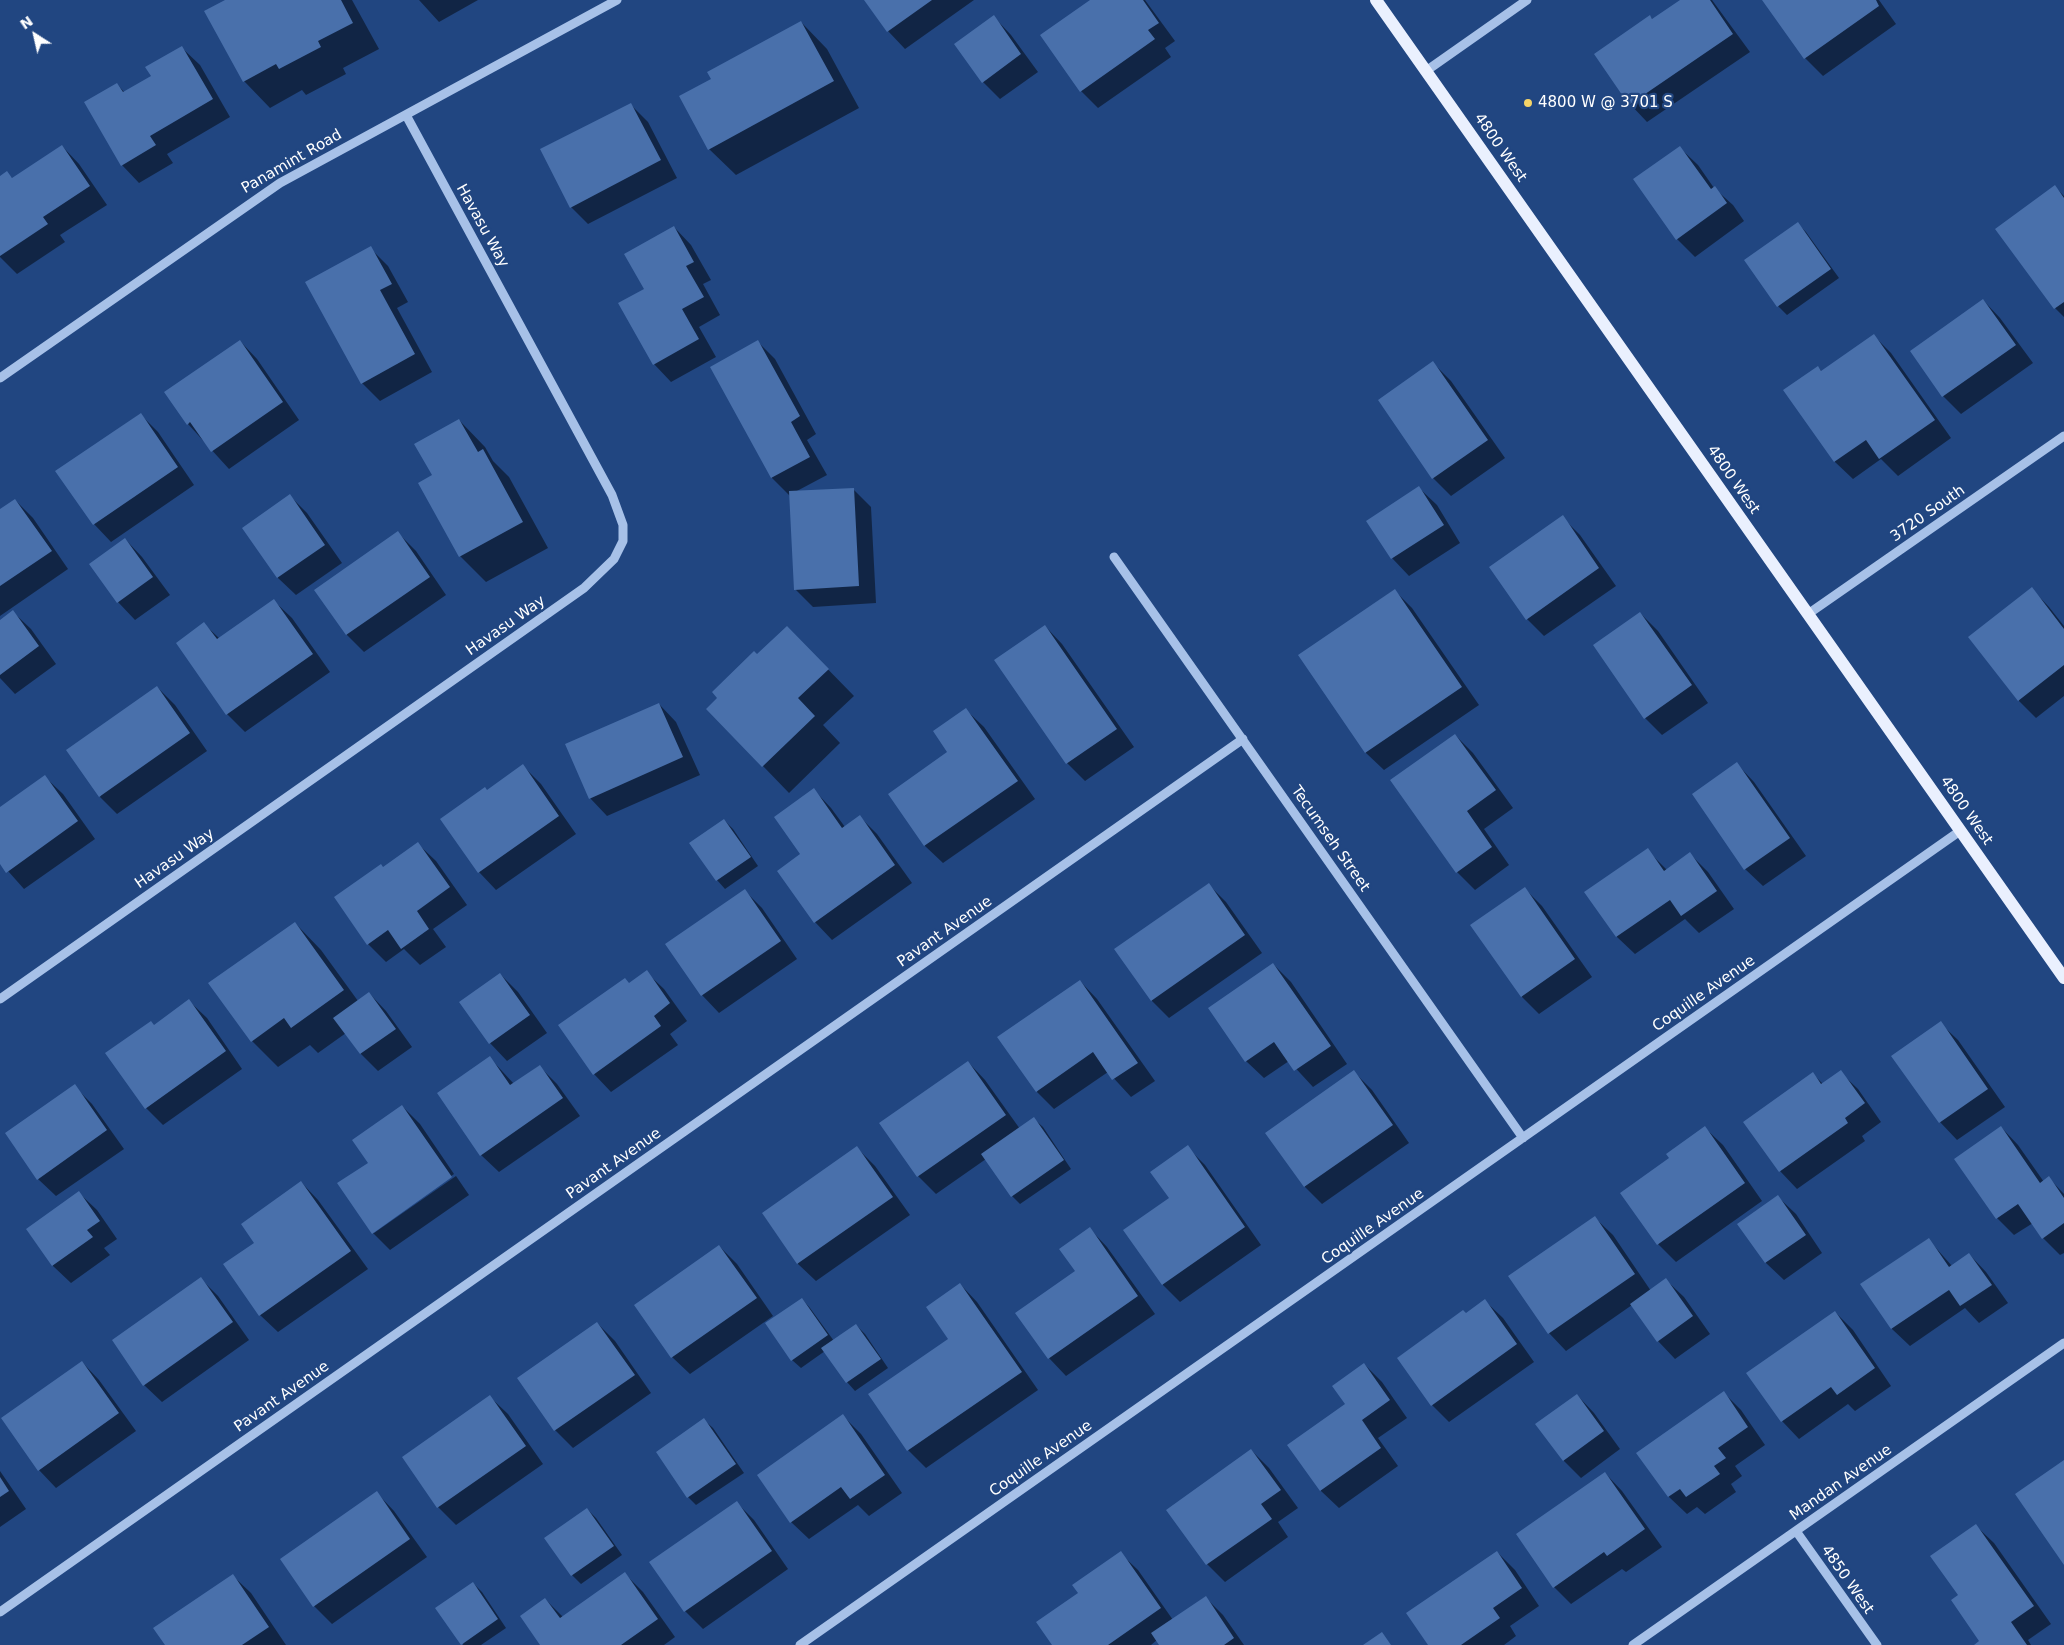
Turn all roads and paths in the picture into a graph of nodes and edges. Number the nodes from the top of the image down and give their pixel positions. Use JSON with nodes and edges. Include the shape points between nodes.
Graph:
{"nodes":[{"id":1,"x":616,"y":0,"type":"edge"},
{"id":2,"x":1376,"y":0,"type":"edge"},
{"id":3,"x":1527,"y":0,"type":"edge"},
{"id":4,"x":1426,"y":71,"type":"junction"},
{"id":5,"x":406,"y":115,"type":"junction"},
{"id":6,"x":0,"y":378,"type":"edge"},
{"id":7,"x":2064,"y":436,"type":"edge"},
{"id":8,"x":1114,"y":556,"type":"dead end"},
{"id":9,"x":1808,"y":614,"type":"junction"},
{"id":10,"x":1243,"y":739,"type":"junction"},
{"id":11,"x":1960,"y":831,"type":"junction"},
{"id":12,"x":2064,"y":978,"type":"edge"},
{"id":13,"x":0,"y":999,"type":"edge"},
{"id":14,"x":1523,"y":1138,"type":"junction"},
{"id":15,"x":2064,"y":1343,"type":"edge"},
{"id":16,"x":1796,"y":1531,"type":"junction"},
{"id":17,"x":0,"y":1612,"type":"edge"},
{"id":18,"x":800,"y":1645,"type":"edge"},
{"id":19,"x":1633,"y":1645,"type":"edge"},
{"id":20,"x":1876,"y":1645,"type":"edge"}],
"edges":[{"from":1,"to":5,"type":"street","name":"Panamint Road"},
{"from":2,"to":4,"type":"main road","name":"4800 West"},
{"from":3,"to":4,"type":"street"},
{"from":4,"to":9,"type":"main road","name":"4800 West"},
{"from":5,"to":6,"type":"street","name":"Panamint Road","via":[[280,183]]},
{"from":5,"to":13,"type":"street","name":"Havasu Way","via":[[612,495],[623,525],[623,541],[614,559],[584,588]]},
{"from":7,"to":9,"type":"street","name":"3720 South"},
{"from":8,"to":10,"type":"street","name":"Tecumseh Street"},
{"from":9,"to":11,"type":"main road","name":"4800 West"},
{"from":10,"to":14,"type":"street","name":"Tecumseh Street"},
{"from":10,"to":17,"type":"street","name":"Pavant Avenue"},
{"from":11,"to":12,"type":"main road","name":"4800 West"},
{"from":11,"to":14,"type":"street","name":"Coquille Avenue"},
{"from":14,"to":18,"type":"street","name":"Coquille Avenue"},
{"from":15,"to":16,"type":"street","name":"Mandan Avenue"},
{"from":16,"to":19,"type":"street","name":"Mandan Avenue"},
{"from":16,"to":20,"type":"street","name":"4850 West"}]}
